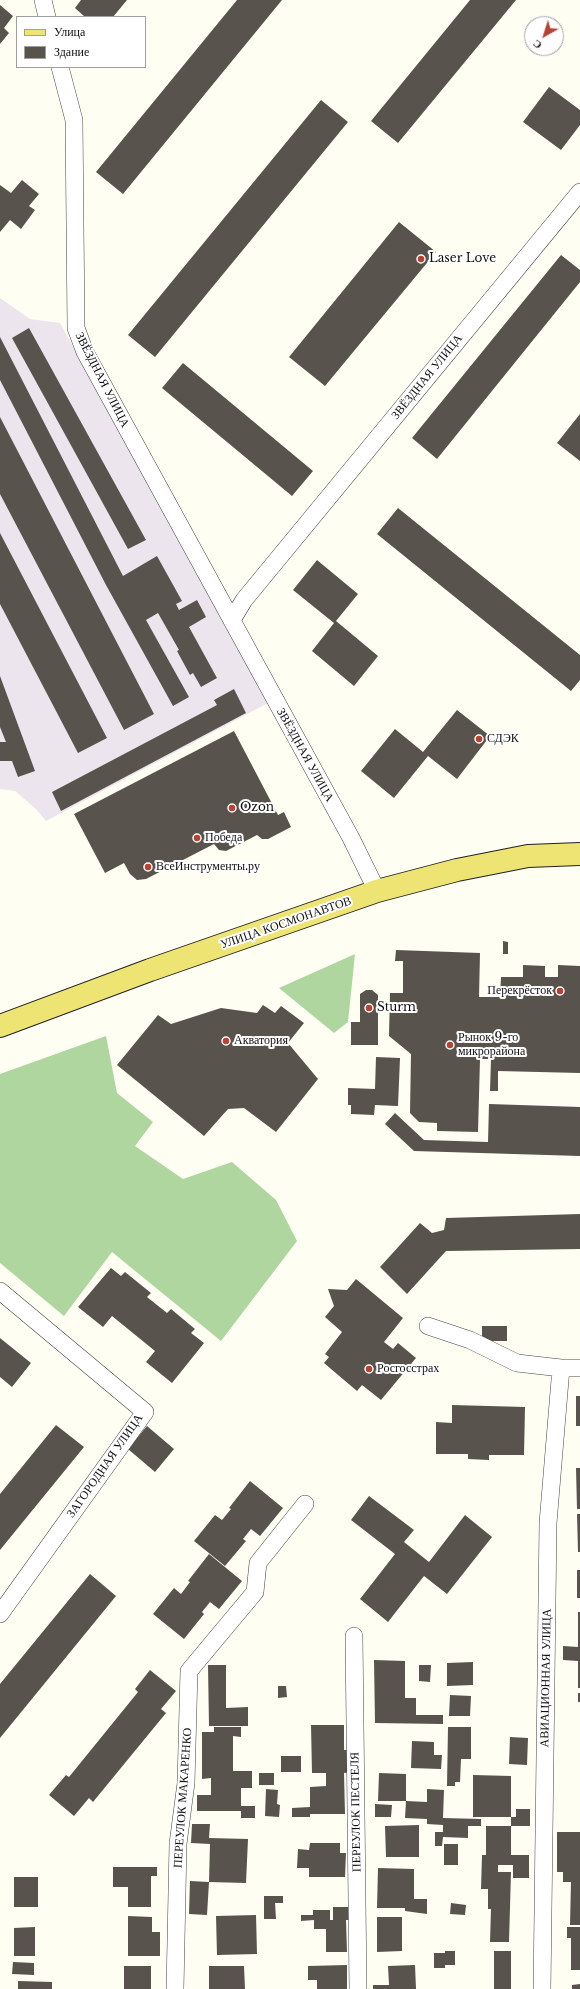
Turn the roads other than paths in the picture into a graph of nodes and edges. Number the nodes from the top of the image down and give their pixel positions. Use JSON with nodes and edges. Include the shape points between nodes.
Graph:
{"nodes":[{"id":1,"x":43,"y":0,"type":"edge"},
{"id":2,"x":47,"y":16,"type":"edge"},
{"id":3,"x":60,"y":68,"type":"edge"},
{"id":4,"x":580,"y":192,"type":"edge"},
{"id":5,"x":232,"y":620,"type":"junction"},
{"id":6,"x":580,"y":854,"type":"edge"},
{"id":7,"x":377,"y":891,"type":"junction"},
{"id":8,"x":0,"y":1026,"type":"edge"},
{"id":9,"x":0,"y":1290,"type":"edge"},
{"id":10,"x":428,"y":1326,"type":"dead end"},
{"id":11,"x":561,"y":1368,"type":"junction"},
{"id":12,"x":580,"y":1368,"type":"edge"},
{"id":13,"x":305,"y":1504,"type":"dead end"},
{"id":14,"x":0,"y":1614,"type":"edge"},
{"id":15,"x":354,"y":1636,"type":"dead end"},
{"id":16,"x":175,"y":1989,"type":"edge"},
{"id":17,"x":358,"y":1989,"type":"edge"},
{"id":18,"x":542,"y":1989,"type":"edge"}],
"edges":[{"from":1,"to":2,"type":"street"},
{"from":3,"to":5,"type":"street","name":"ЗВЁЗДНАЯ УЛИЦА","via":[[74,120],[76,328],[86,352]]},
{"from":4,"to":5,"type":"street","name":"ЗВЁЗДНАЯ УЛИЦА","via":[[249,594]]},
{"from":5,"to":7,"type":"street","name":"ЗВЁЗДНАЯ УЛИЦА","via":[[351,838]]},
{"from":6,"to":7,"type":"main road","name":"УЛИЦА КОСМОНАВТОВ","via":[[528,856],[458,870]]},
{"from":7,"to":8,"type":"main road","name":"УЛИЦА КОСМОНАВТОВ","via":[[150,970]]},
{"from":9,"to":14,"type":"street","name":"ЗАГОРОДНАЯ УЛИЦА","via":[[145,1412]]},
{"from":10,"to":11,"type":"street","via":[[470,1340],[517,1363]]},
{"from":11,"to":12,"type":"street"},
{"from":11,"to":18,"type":"street","name":"АВИАЦИОННАЯ УЛИЦА","via":[[548,1523]]},
{"from":13,"to":16,"type":"street","name":"ПЕРЕУЛОК МАКАРЕНКО","via":[[258,1563],[255,1592],[189,1671],[186,1783],[178,1844]]},
{"from":15,"to":17,"type":"street","name":"ПЕРЕУЛОК ПЕСТЕЛЯ"}]}
